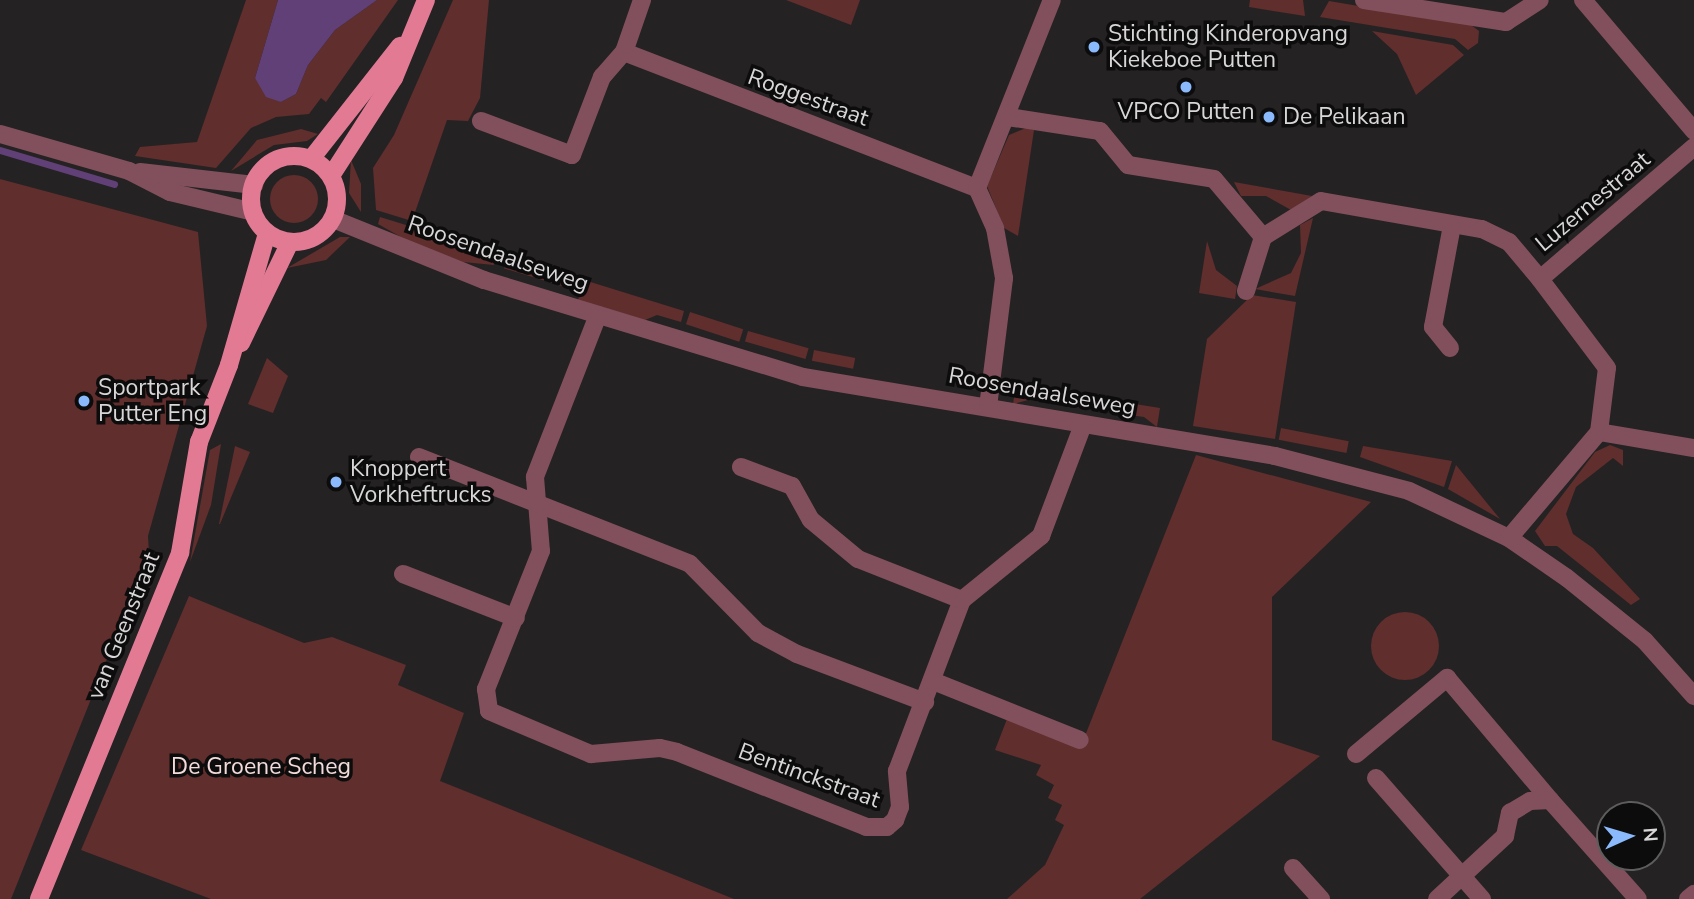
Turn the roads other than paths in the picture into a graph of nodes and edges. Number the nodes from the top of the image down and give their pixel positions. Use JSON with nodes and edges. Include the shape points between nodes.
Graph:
{"nodes":[{"id":1,"x":426,"y":0,"type":"edge"},
{"id":2,"x":642,"y":0,"type":"edge"},
{"id":3,"x":1364,"y":0,"type":"edge"},
{"id":4,"x":1540,"y":0,"type":"edge"},
{"id":5,"x":1583,"y":0,"type":"edge"},
{"id":6,"x":1048,"y":1,"type":"edge"},
{"id":7,"x":413,"y":30,"type":"junction"},
{"id":8,"x":624,"y":52,"type":"junction"},
{"id":9,"x":1008,"y":117,"type":"junction"},
{"id":10,"x":481,"y":121,"type":"dead end"},
{"id":11,"x":1694,"y":131,"type":"edge"},
{"id":12,"x":0,"y":134,"type":"edge"},
{"id":13,"x":1694,"y":148,"type":"edge"},
{"id":14,"x":311,"y":159,"type":"junction"},
{"id":15,"x":129,"y":171,"type":"junction"},
{"id":16,"x":331,"y":176,"type":"junction"},
{"id":17,"x":254,"y":185,"type":"junction"},
{"id":18,"x":977,"y":188,"type":"junction"},
{"id":19,"x":253,"y":212,"type":"junction"},
{"id":20,"x":333,"y":219,"type":"junction"},
{"id":21,"x":1452,"y":225,"type":"junction"},
{"id":22,"x":267,"y":233,"type":"junction"},
{"id":23,"x":1263,"y":237,"type":"junction"},
{"id":24,"x":290,"y":243,"type":"junction"},
{"id":25,"x":1540,"y":279,"type":"junction"},
{"id":26,"x":1246,"y":291,"type":"dead end"},
{"id":27,"x":598,"y":315,"type":"junction"},
{"id":28,"x":1450,"y":348,"type":"dead end"},
{"id":29,"x":229,"y":365,"type":"junction"},
{"id":30,"x":988,"y":407,"type":"junction"},
{"id":31,"x":1083,"y":425,"type":"junction"},
{"id":32,"x":1599,"y":432,"type":"junction"},
{"id":33,"x":1694,"y":448,"type":"edge"},
{"id":34,"x":419,"y":457,"type":"dead end"},
{"id":35,"x":741,"y":467,"type":"dead end"},
{"id":36,"x":535,"y":503,"type":"junction"},
{"id":37,"x":1509,"y":538,"type":"junction"},
{"id":38,"x":403,"y":574,"type":"dead end"},
{"id":39,"x":962,"y":600,"type":"junction"},
{"id":40,"x":516,"y":618,"type":"junction"},
{"id":41,"x":933,"y":681,"type":"junction"},
{"id":42,"x":1694,"y":696,"type":"edge"},
{"id":43,"x":925,"y":702,"type":"junction"},
{"id":44,"x":1080,"y":740,"type":"dead end"},
{"id":45,"x":1356,"y":754,"type":"dead end"},
{"id":46,"x":1376,"y":778,"type":"dead end"},
{"id":47,"x":1550,"y":800,"type":"junction"},
{"id":48,"x":1293,"y":868,"type":"dead end"},
{"id":49,"x":1461,"y":877,"type":"junction"},
{"id":50,"x":1694,"y":894,"type":"edge"},
{"id":51,"x":39,"y":899,"type":"edge"},
{"id":52,"x":1321,"y":899,"type":"edge"},
{"id":53,"x":1437,"y":899,"type":"edge"},
{"id":54,"x":1482,"y":899,"type":"edge"},
{"id":55,"x":1638,"y":899,"type":"edge"},
{"id":56,"x":1688,"y":899,"type":"edge"}],
"edges":[{"from":1,"to":7,"type":"main road"},
{"from":2,"to":8,"type":"street"},
{"from":3,"to":4,"type":"street","via":[[1506,22]]},
{"from":5,"to":11,"type":"street"},
{"from":6,"to":9,"type":"street"},
{"from":7,"to":14,"type":"main road"},
{"from":7,"to":16,"type":"main road","via":[[388,89]]},
{"from":8,"to":10,"type":"street","via":[[603,77],[572,155]]},
{"from":8,"to":18,"type":"street","name":"Roggestraat"},
{"from":9,"to":18,"type":"street"},
{"from":9,"to":23,"type":"street","via":[[1100,131],[1128,165],[1214,179]]},
{"from":12,"to":15,"type":"street"},
{"from":13,"to":25,"type":"street","name":"Luzernestraat"},
{"from":14,"to":16,"type":"main road"},
{"from":14,"to":17,"type":"main road","via":[[275,160]]},
{"from":15,"to":17,"type":"street"},
{"from":15,"to":19,"type":"street","via":[[170,192]]},
{"from":16,"to":20,"type":"main road","via":[[337,195]]},
{"from":17,"to":19,"type":"main road"},
{"from":18,"to":30,"type":"street","via":[[995,228],[1004,278]]},
{"from":19,"to":22,"type":"main road"},
{"from":20,"to":24,"type":"main road","via":[[315,237]]},
{"from":20,"to":27,"type":"street","name":"Roosendaalseweg","via":[[440,265]]},
{"from":21,"to":23,"type":"street","via":[[1321,201]]},
{"from":21,"to":25,"type":"street","via":[[1495,234]]},
{"from":21,"to":28,"type":"street","via":[[1433,327]]},
{"from":22,"to":24,"type":"main road"},
{"from":22,"to":29,"type":"main road","name":"van Geenstraat"},
{"from":23,"to":26,"type":"street"},
{"from":24,"to":29,"type":"main road","name":"van Geenstraat"},
{"from":25,"to":32,"type":"street","name":"Luzernestraat","via":[[1607,368]]},
{"from":27,"to":30,"type":"street","name":"Roosendaalseweg","via":[[803,377]]},
{"from":27,"to":36,"type":"street","name":"Bentinckstraat","via":[[535,477]]},
{"from":29,"to":51,"type":"main road","name":"van Geenstraat","via":[[194,463],[180,553]]},
{"from":30,"to":31,"type":"street","name":"Roosendaalseweg"},
{"from":31,"to":37,"type":"street","name":"Roosendaalseweg","via":[[1334,469],[1409,491]]},
{"from":31,"to":39,"type":"street","via":[[1041,536]]},
{"from":32,"to":33,"type":"street"},
{"from":32,"to":37,"type":"street"},
{"from":34,"to":36,"type":"street"},
{"from":35,"to":39,"type":"street","via":[[792,486],[811,520],[858,559]]},
{"from":36,"to":40,"type":"street","name":"Bentinckstraat","via":[[541,551]]},
{"from":36,"to":43,"type":"street","via":[[691,564],[758,633],[797,654]]},
{"from":37,"to":42,"type":"street","name":"Roosendaalseweg","via":[[1646,641]]},
{"from":38,"to":40,"type":"street"},
{"from":39,"to":41,"type":"street","name":"Bentinckstraat"},
{"from":40,"to":43,"type":"street","name":"Bentinckstraat","via":[[486,690],[489,711],[499,719],[591,754],[660,748],[677,752],[866,827],[887,827],[895,820],[900,807],[897,771]]},
{"from":41,"to":43,"type":"street","name":"Bentinckstraat"},
{"from":41,"to":44,"type":"street"},
{"from":45,"to":47,"type":"street","via":[[1447,678]]},
{"from":46,"to":49,"type":"street"},
{"from":47,"to":49,"type":"street","via":[[1530,802],[1510,813],[1505,836]]},
{"from":47,"to":55,"type":"street"},
{"from":48,"to":52,"type":"street"},
{"from":49,"to":53,"type":"street"},
{"from":49,"to":54,"type":"street"},
{"from":50,"to":56,"type":"street"}]}
